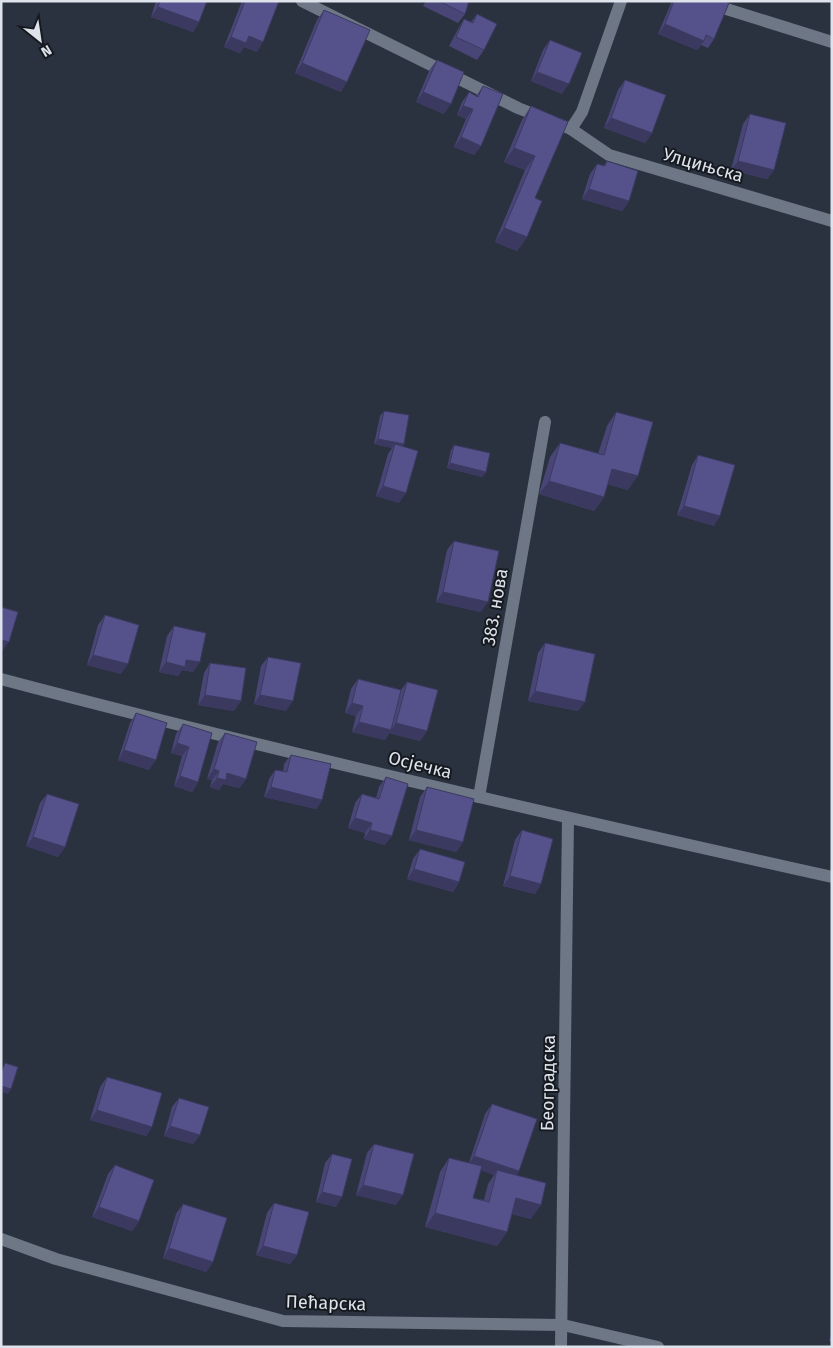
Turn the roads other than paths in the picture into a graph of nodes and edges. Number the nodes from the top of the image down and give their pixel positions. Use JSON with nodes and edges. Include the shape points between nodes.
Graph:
{"nodes":[{"id":1,"x":302,"y":1,"type":"edge"},
{"id":2,"x":621,"y":1,"type":"edge"},
{"id":3,"x":710,"y":1,"type":"edge"},
{"id":4,"x":832,"y":42,"type":"edge"},
{"id":5,"x":571,"y":129,"type":"junction"},
{"id":6,"x":832,"y":221,"type":"edge"},
{"id":7,"x":545,"y":422,"type":"dead end"},
{"id":8,"x":1,"y":680,"type":"edge"},
{"id":9,"x":479,"y":797,"type":"junction"},
{"id":10,"x":568,"y":819,"type":"junction"},
{"id":11,"x":832,"y":877,"type":"edge"},
{"id":12,"x":1,"y":1239,"type":"edge"},
{"id":13,"x":563,"y":1325,"type":"junction"},
{"id":14,"x":562,"y":1347,"type":"edge"},
{"id":15,"x":658,"y":1347,"type":"edge"}],
"edges":[{"from":1,"to":5,"type":"street","name":"Улцињска","via":[[518,108]]},
{"from":2,"to":5,"type":"street","via":[[582,112]]},
{"from":3,"to":4,"type":"street","via":[[720,7]]},
{"from":5,"to":6,"type":"street","name":"Улцињска","via":[[609,155]]},
{"from":7,"to":9,"type":"street","name":"383. нова"},
{"from":8,"to":9,"type":"street","name":"Осјечка"},
{"from":9,"to":10,"type":"street","name":"Осјечка"},
{"from":10,"to":11,"type":"street","name":"Осјечка"},
{"from":10,"to":13,"type":"street","name":"Београдска"},
{"from":12,"to":13,"type":"street","name":"Пећарска","via":[[56,1259],[283,1321]]},
{"from":13,"to":14,"type":"street","name":"Београдска"},
{"from":13,"to":15,"type":"street","name":"Пећарска"}]}
